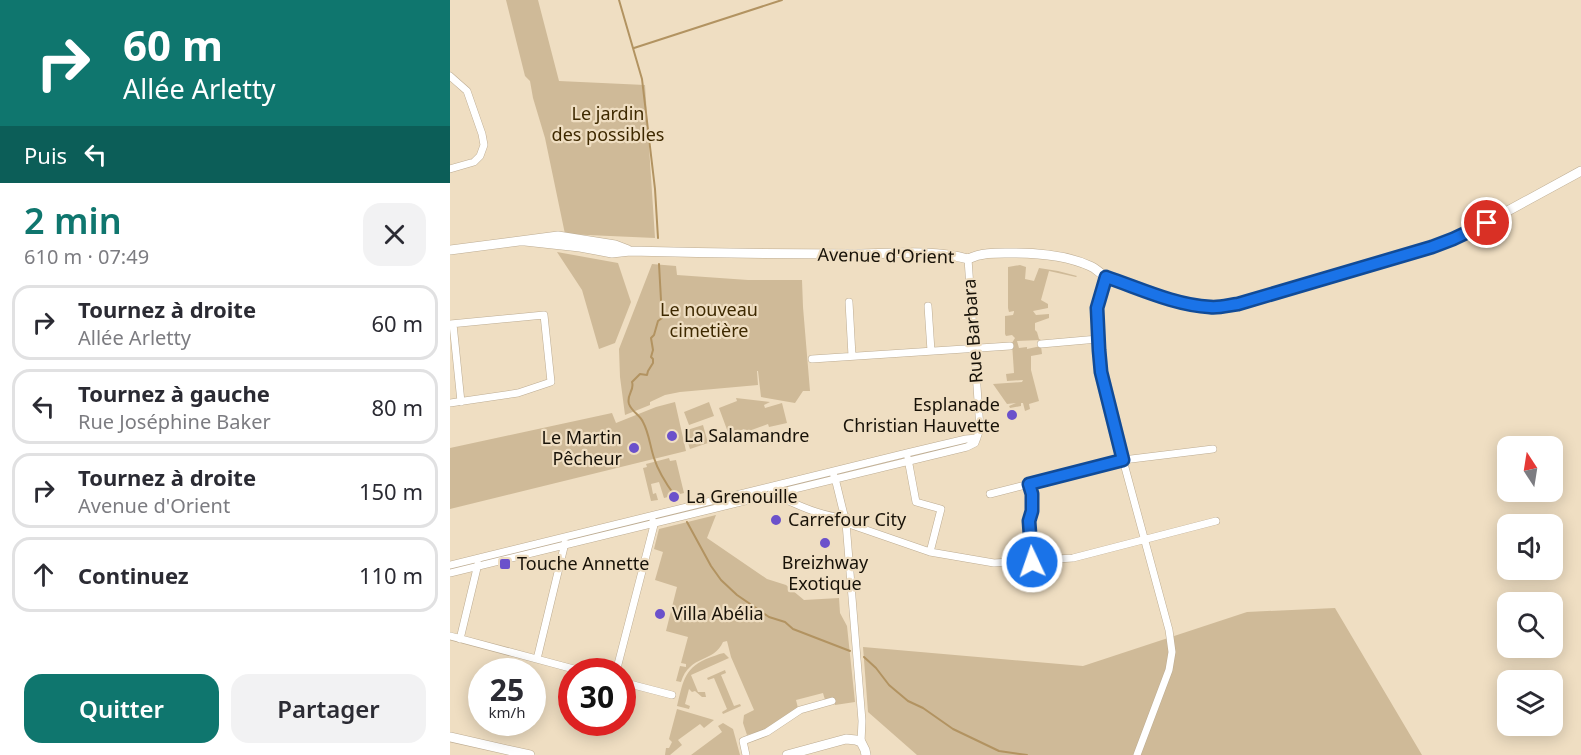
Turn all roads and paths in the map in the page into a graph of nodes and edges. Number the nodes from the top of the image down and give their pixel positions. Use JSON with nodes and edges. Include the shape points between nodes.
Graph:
{"nodes":[{"id":1,"x":450,"y":76,"type":"edge"},
{"id":2,"x":450,"y":169,"type":"edge"},
{"id":3,"x":1581,"y":171,"type":"edge"},
{"id":4,"x":450,"y":250,"type":"edge"},
{"id":5,"x":968,"y":259,"type":"junction"},
{"id":6,"x":1106,"y":277,"type":"junction"},
{"id":7,"x":849,"y":302,"type":"dead end"},
{"id":8,"x":928,"y":306,"type":"dead end"},
{"id":9,"x":451,"y":324,"type":"edge"},
{"id":10,"x":1098,"y":339,"type":"junction"},
{"id":11,"x":1041,"y":344,"type":"dead end"},
{"id":12,"x":1010,"y":346,"type":"dead end"},
{"id":13,"x":975,"y":348,"type":"junction"},
{"id":14,"x":931,"y":351,"type":"junction"},
{"id":15,"x":852,"y":356,"type":"junction"},
{"id":16,"x":812,"y":359,"type":"dead end"},
{"id":17,"x":461,"y":402,"type":"junction"},
{"id":18,"x":450,"y":403,"type":"edge"},
{"id":19,"x":1213,"y":449,"type":"dead end"},
{"id":20,"x":908,"y":457,"type":"junction"},
{"id":21,"x":1123,"y":460,"type":"junction"},
{"id":22,"x":833,"y":475,"type":"junction"},
{"id":23,"x":1029,"y":484,"type":"junction"},
{"id":24,"x":767,"y":487,"type":"junction"},
{"id":25,"x":774,"y":494,"type":"junction"},
{"id":26,"x":990,"y":494,"type":"dead end"},
{"id":27,"x":652,"y":519,"type":"junction"},
{"id":28,"x":846,"y":520,"type":"junction"},
{"id":29,"x":1216,"y":521,"type":"dead end"},
{"id":30,"x":565,"y":541,"type":"junction"},
{"id":31,"x":1145,"y":541,"type":"junction"},
{"id":32,"x":930,"y":552,"type":"junction"},
{"id":33,"x":478,"y":562,"type":"junction"},
{"id":34,"x":1032,"y":562,"type":"junction"},
{"id":35,"x":450,"y":565,"type":"edge"},
{"id":36,"x":450,"y":573,"type":"edge"},
{"id":37,"x":450,"y":636,"type":"edge"},
{"id":38,"x":460,"y":639,"type":"junction"},
{"id":39,"x":533,"y":658,"type":"edge"},
{"id":40,"x":537,"y":658,"type":"edge"},
{"id":41,"x":620,"y":658,"type":"edge"},
{"id":42,"x":636,"y":686,"type":"edge"},
{"id":43,"x":672,"y":695,"type":"dead end"},
{"id":44,"x":832,"y":701,"type":"dead end"},
{"id":45,"x":450,"y":737,"type":"edge"},
{"id":46,"x":861,"y":742,"type":"junction"},
{"id":47,"x":530,"y":755,"type":"edge"},
{"id":48,"x":746,"y":755,"type":"edge"},
{"id":49,"x":787,"y":755,"type":"edge"},
{"id":50,"x":866,"y":755,"type":"edge"},
{"id":51,"x":1137,"y":755,"type":"edge"}],
"edges":[{"from":1,"to":2,"type":"street","via":[[467,91],[484,145],[474,162]]},
{"from":3,"to":6,"type":"street","name":"Avenue d'Orient","via":[[1453,239],[1238,304],[1195,305]]},
{"from":4,"to":5,"type":"street","name":"Avenue d'Orient","via":[[525,241],[612,253],[949,254]]},
{"from":5,"to":6,"type":"street","name":"Avenue d'Orient","via":[[987,253],[1038,253],[1091,266]]},
{"from":5,"to":13,"type":"street","name":"Rue Barbara"},
{"from":6,"to":10,"type":"street","via":[[1097,308]]},
{"from":7,"to":15,"type":"street"},
{"from":8,"to":14,"type":"street"},
{"from":9,"to":17,"type":"street"},
{"from":9,"to":17,"type":"street","via":[[544,315],[551,382],[518,393]]},
{"from":10,"to":11,"type":"street"},
{"from":10,"to":21,"type":"street","via":[[1101,372]]},
{"from":12,"to":13,"type":"street"},
{"from":13,"to":14,"type":"street"},
{"from":13,"to":20,"type":"street","name":"Rue Barbara","via":[[980,429],[977,438]]},
{"from":14,"to":15,"type":"street"},
{"from":15,"to":16,"type":"street"},
{"from":17,"to":18,"type":"street"},
{"from":19,"to":21,"type":"street"},
{"from":20,"to":22,"type":"street"},
{"from":20,"to":32,"type":"street","via":[[916,502],[941,509]]},
{"from":21,"to":23,"type":"street"},
{"from":21,"to":31,"type":"street"},
{"from":22,"to":24,"type":"street"},
{"from":22,"to":25,"type":"street"},
{"from":22,"to":28,"type":"street"},
{"from":23,"to":26,"type":"street"},
{"from":23,"to":34,"type":"street"},
{"from":24,"to":25,"type":"street"},
{"from":24,"to":27,"type":"street"},
{"from":25,"to":27,"type":"street"},
{"from":25,"to":28,"type":"street"},
{"from":27,"to":30,"type":"street"},
{"from":27,"to":41,"type":"street","via":[[654,525]]},
{"from":28,"to":32,"type":"street"},
{"from":28,"to":46,"type":"street"},
{"from":29,"to":31,"type":"street"},
{"from":30,"to":33,"type":"street"},
{"from":30,"to":40,"type":"street"},
{"from":31,"to":34,"type":"street","via":[[1073,558]]},
{"from":31,"to":51,"type":"street","via":[[1172,652]]},
{"from":32,"to":34,"type":"street","via":[[994,563]]},
{"from":33,"to":35,"type":"street"},
{"from":33,"to":36,"type":"street"},
{"from":33,"to":38,"type":"street"},
{"from":37,"to":38,"type":"street"},
{"from":38,"to":39,"type":"street"},
{"from":42,"to":43,"type":"street"},
{"from":44,"to":48,"type":"street","via":[[800,710],[767,732],[743,741]]},
{"from":45,"to":47,"type":"street"},
{"from":46,"to":49,"type":"street","via":[[846,740]]},
{"from":46,"to":50,"type":"street"}]}
